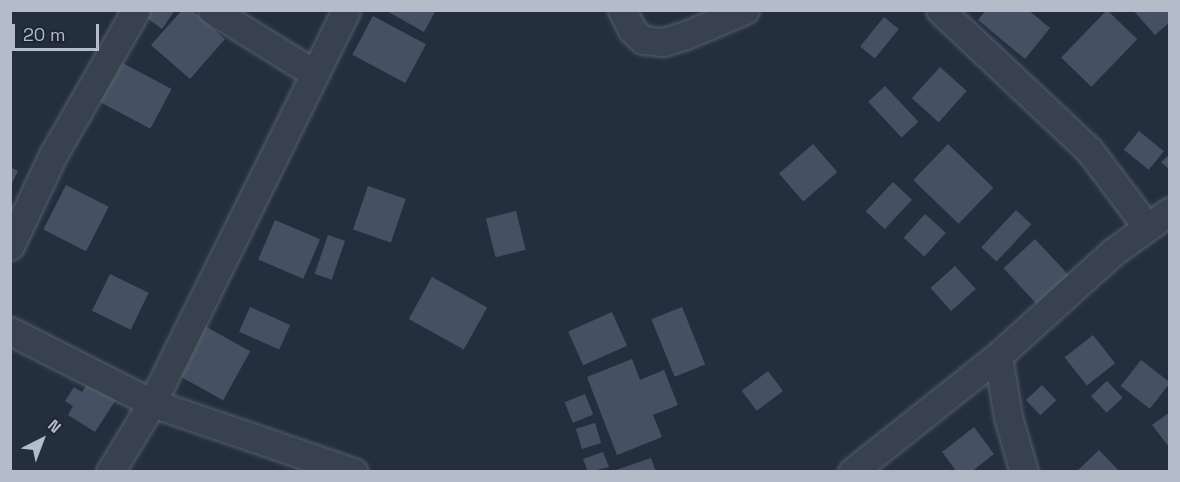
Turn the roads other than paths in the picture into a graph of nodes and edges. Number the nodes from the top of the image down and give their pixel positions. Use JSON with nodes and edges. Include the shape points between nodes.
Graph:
{"nodes":[{"id":1,"x":136,"y":10,"type":"edge"},
{"id":2,"x":212,"y":10,"type":"edge"},
{"id":3,"x":346,"y":10,"type":"edge"},
{"id":4,"x":622,"y":10,"type":"edge"},
{"id":5,"x":745,"y":10,"type":"edge"},
{"id":6,"x":940,"y":10,"type":"edge"},
{"id":7,"x":315,"y":74,"type":"junction"},
{"id":8,"x":1170,"y":211,"type":"edge"},
{"id":9,"x":1147,"y":227,"type":"junction"},
{"id":10,"x":10,"y":246,"type":"edge"},
{"id":11,"x":10,"y":331,"type":"edge"},
{"id":12,"x":998,"y":356,"type":"junction"},
{"id":13,"x":152,"y":403,"type":"junction"},
{"id":14,"x":110,"y":471,"type":"edge"},
{"id":15,"x":354,"y":471,"type":"edge"},
{"id":16,"x":852,"y":471,"type":"edge"},
{"id":17,"x":1024,"y":471,"type":"edge"}],
"edges":[{"from":1,"to":10,"type":"street","via":[[53,155]]},
{"from":2,"to":7,"type":"street"},
{"from":3,"to":7,"type":"street"},
{"from":4,"to":5,"type":"street","via":[[632,30],[643,40],[663,42]]},
{"from":6,"to":9,"type":"street","via":[[1089,150]]},
{"from":7,"to":13,"type":"street"},
{"from":8,"to":9,"type":"street"},
{"from":9,"to":12,"type":"street","via":[[1113,252]]},
{"from":11,"to":13,"type":"street"},
{"from":12,"to":16,"type":"street"},
{"from":12,"to":17,"type":"street","via":[[1008,417]]},
{"from":13,"to":14,"type":"street"},
{"from":13,"to":15,"type":"street"}]}
